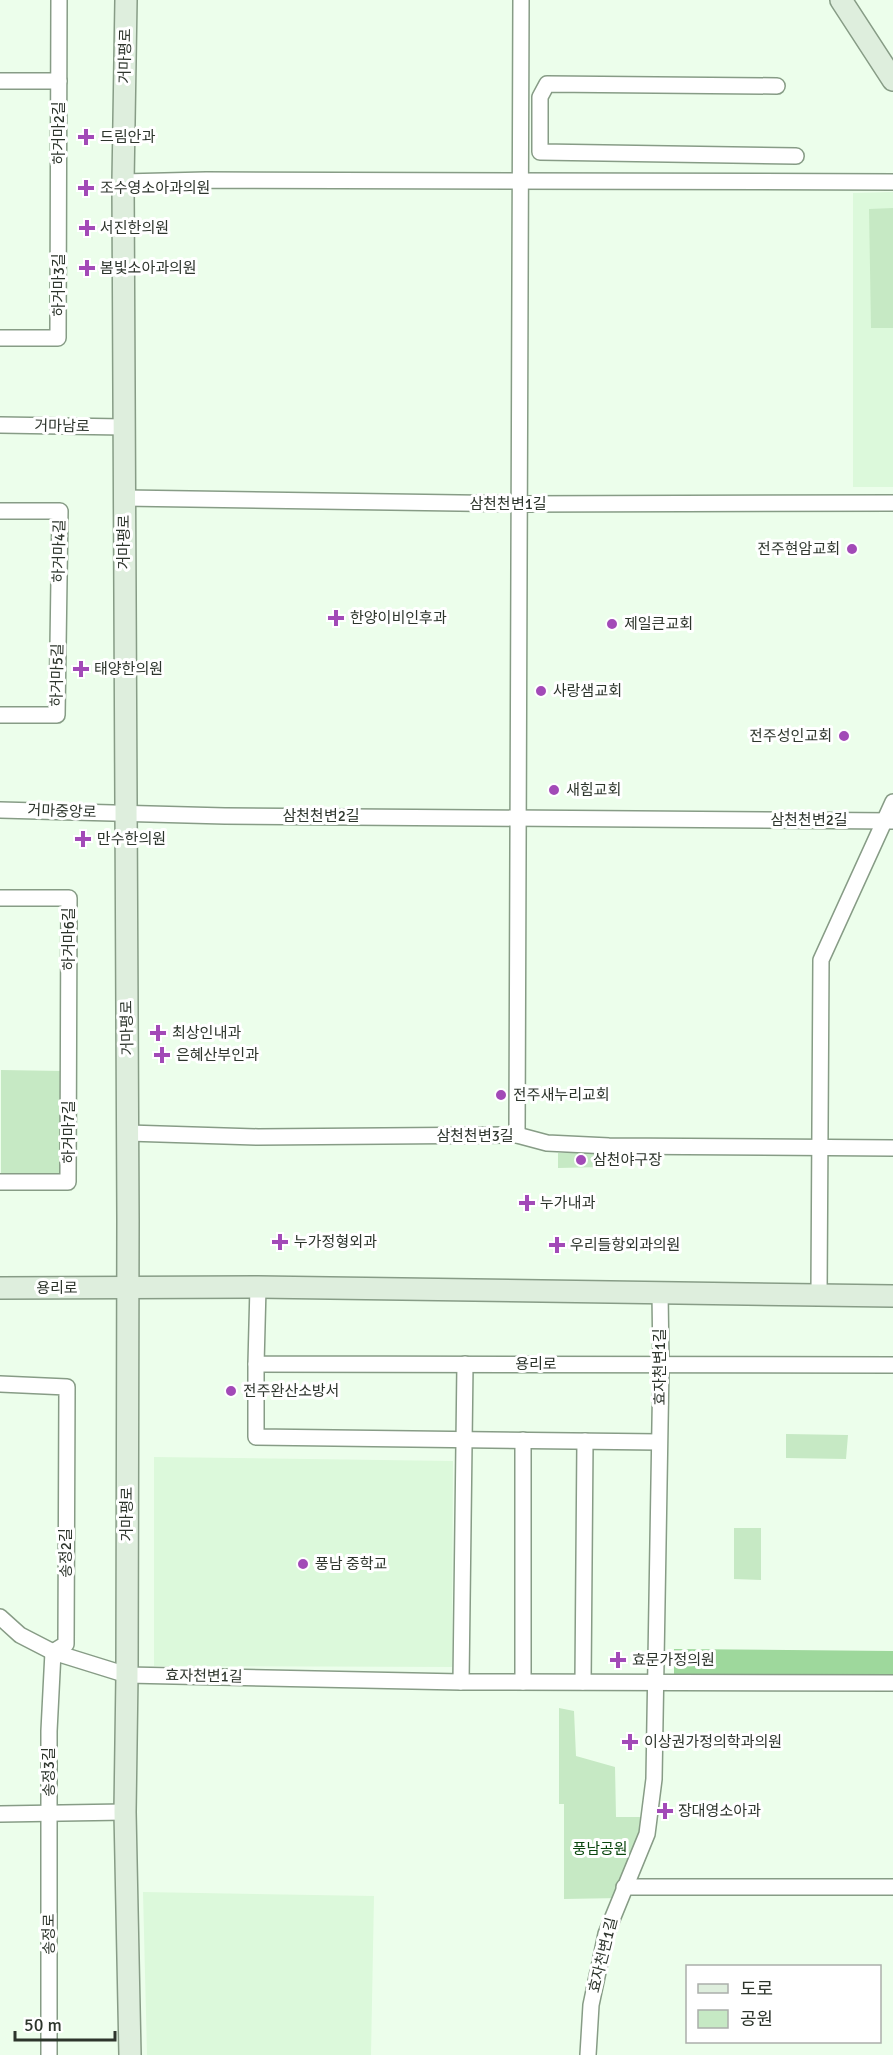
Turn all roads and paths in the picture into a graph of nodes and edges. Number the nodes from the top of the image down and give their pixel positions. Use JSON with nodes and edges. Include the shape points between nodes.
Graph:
{"nodes":[{"id":1,"x":59,"y":0,"type":"edge"},
{"id":2,"x":126,"y":0,"type":"edge"},
{"id":3,"x":522,"y":0,"type":"edge"},
{"id":4,"x":841,"y":0,"type":"edge"},
{"id":5,"x":893,"y":80,"type":"edge"},
{"id":6,"x":0,"y":81,"type":"edge"},
{"id":7,"x":59,"y":81,"type":"junction"},
{"id":8,"x":777,"y":86,"type":"dead end"},
{"id":9,"x":796,"y":156,"type":"dead end"},
{"id":10,"x":521,"y":181,"type":"junction"},
{"id":11,"x":123,"y":182,"type":"junction"},
{"id":12,"x":893,"y":182,"type":"edge"},
{"id":13,"x":59,"y":208,"type":"joint"},
{"id":14,"x":0,"y":338,"type":"edge"},
{"id":15,"x":0,"y":425,"type":"edge"},
{"id":16,"x":124,"y":428,"type":"junction"},
{"id":17,"x":124,"y":498,"type":"junction"},
{"id":18,"x":893,"y":503,"type":"edge"},
{"id":19,"x":520,"y":504,"type":"junction"},
{"id":20,"x":0,"y":511,"type":"edge"},
{"id":21,"x":58,"y":615,"type":"joint"},
{"id":22,"x":0,"y":715,"type":"edge"},
{"id":23,"x":893,"y":801,"type":"edge"},
{"id":24,"x":0,"y":810,"type":"edge"},
{"id":25,"x":125,"y":814,"type":"junction"},
{"id":26,"x":518,"y":818,"type":"junction"},
{"id":27,"x":888,"y":821,"type":"edge"},
{"id":28,"x":0,"y":898,"type":"edge"},
{"id":29,"x":69,"y":1049,"type":"joint"},
{"id":30,"x":128,"y":1133,"type":"junction"},
{"id":31,"x":517,"y":1135,"type":"junction"},
{"id":32,"x":820,"y":1147,"type":"junction"},
{"id":33,"x":893,"y":1148,"type":"edge"},
{"id":34,"x":0,"y":1182,"type":"edge"},
{"id":35,"x":128,"y":1287,"type":"junction"},
{"id":36,"x":258,"y":1287,"type":"junction"},
{"id":37,"x":0,"y":1288,"type":"edge"},
{"id":38,"x":660,"y":1292,"type":"junction"},
{"id":39,"x":819,"y":1293,"type":"junction"},
{"id":40,"x":893,"y":1296,"type":"edge"},
{"id":41,"x":256,"y":1364,"type":"junction"},
{"id":42,"x":465,"y":1364,"type":"junction"},
{"id":43,"x":661,"y":1365,"type":"junction"},
{"id":44,"x":893,"y":1365,"type":"edge"},
{"id":45,"x":0,"y":1383,"type":"edge"},
{"id":46,"x":464,"y":1440,"type":"junction"},
{"id":47,"x":523,"y":1440,"type":"junction"},
{"id":48,"x":585,"y":1441,"type":"junction"},
{"id":49,"x":660,"y":1442,"type":"junction"},
{"id":50,"x":0,"y":1617,"type":"edge"},
{"id":51,"x":53,"y":1652,"type":"junction"},
{"id":52,"x":128,"y":1675,"type":"junction"},
{"id":53,"x":461,"y":1682,"type":"junction"},
{"id":54,"x":523,"y":1682,"type":"junction"},
{"id":55,"x":583,"y":1682,"type":"junction"},
{"id":56,"x":656,"y":1682,"type":"junction"},
{"id":57,"x":893,"y":1683,"type":"edge"},
{"id":58,"x":49,"y":1731,"type":"joint"},
{"id":59,"x":125,"y":1812,"type":"junction"},
{"id":60,"x":0,"y":1814,"type":"edge"},
{"id":61,"x":49,"y":1814,"type":"junction"},
{"id":62,"x":624,"y":1887,"type":"junction"},
{"id":63,"x":893,"y":1887,"type":"edge"},
{"id":64,"x":49,"y":2055,"type":"edge"},
{"id":65,"x":130,"y":2055,"type":"edge"},
{"id":66,"x":588,"y":2055,"type":"edge"}],
"edges":[{"from":1,"to":7,"type":"street"},
{"from":2,"to":11,"type":"street","name":"거마평로"},
{"from":3,"to":10,"type":"street"},
{"from":4,"to":5,"type":"street"},
{"from":6,"to":7,"type":"street","name":"하거마2길"},
{"from":7,"to":13,"type":"street","name":"하거마2길"},
{"from":8,"to":9,"type":"street","via":[[547,84],[540,98],[540,152]]},
{"from":10,"to":11,"type":"street"},
{"from":10,"to":12,"type":"street"},
{"from":10,"to":19,"type":"street"},
{"from":11,"to":16,"type":"street","name":"거마평로"},
{"from":13,"to":14,"type":"street","name":"하거마3길","via":[[58,338]]},
{"from":15,"to":16,"type":"street","name":"거마남로"},
{"from":16,"to":17,"type":"street","name":"거마평로"},
{"from":17,"to":19,"type":"street","name":"삼천천변1길"},
{"from":17,"to":25,"type":"street","name":"거마평로"},
{"from":18,"to":19,"type":"street","name":"삼천천변1길"},
{"from":19,"to":26,"type":"street"},
{"from":20,"to":21,"type":"street","name":"하거마4길","via":[[60,511]]},
{"from":21,"to":22,"type":"street","name":"하거마5길","via":[[57,715]]},
{"from":23,"to":27,"type":"street"},
{"from":24,"to":25,"type":"street","name":"거마중앙로"},
{"from":25,"to":26,"type":"street","name":"삼천천변2길"},
{"from":25,"to":30,"type":"street","name":"거마평로"},
{"from":26,"to":27,"type":"street","name":"삼천천변2길"},
{"from":26,"to":31,"type":"street"},
{"from":27,"to":32,"type":"street","via":[[821,960]]},
{"from":28,"to":29,"type":"street","name":"하거마6길","via":[[69,898]]},
{"from":29,"to":34,"type":"street","name":"하거마7길","via":[[68,1182]]},
{"from":30,"to":31,"type":"street","name":"삼천천변3길","via":[[258,1137]]},
{"from":30,"to":35,"type":"street","name":"거마평로"},
{"from":31,"to":32,"type":"street","name":"삼천천변3길","via":[[547,1143],[609,1146]]},
{"from":32,"to":33,"type":"street","name":"삼천천변3길"},
{"from":32,"to":39,"type":"street"},
{"from":35,"to":36,"type":"street","name":"용리로"},
{"from":35,"to":37,"type":"street","name":"용리로"},
{"from":35,"to":52,"type":"street","name":"거마평로"},
{"from":36,"to":38,"type":"street","name":"용리로"},
{"from":36,"to":41,"type":"street"},
{"from":38,"to":39,"type":"street","name":"용리로"},
{"from":38,"to":43,"type":"street","name":"효자천변1길"},
{"from":39,"to":40,"type":"street","name":"용리로"},
{"from":41,"to":42,"type":"street","name":"용리로"},
{"from":41,"to":46,"type":"street","via":[[256,1437]]},
{"from":42,"to":43,"type":"street","name":"용리로"},
{"from":42,"to":46,"type":"street"},
{"from":43,"to":44,"type":"street","name":"용리로"},
{"from":43,"to":49,"type":"street","name":"효자천변1길"},
{"from":45,"to":51,"type":"street","name":"송정2길","via":[[67,1387],[66,1644]]},
{"from":46,"to":47,"type":"street"},
{"from":46,"to":53,"type":"street"},
{"from":47,"to":48,"type":"street"},
{"from":47,"to":54,"type":"street"},
{"from":48,"to":49,"type":"street"},
{"from":48,"to":55,"type":"street"},
{"from":49,"to":56,"type":"street","name":"효자천변1길"},
{"from":50,"to":51,"type":"street","via":[[20,1635]]},
{"from":51,"to":52,"type":"street"},
{"from":51,"to":58,"type":"street","name":"송정2길"},
{"from":52,"to":53,"type":"street","name":"효자천변1길"},
{"from":52,"to":59,"type":"street","name":"거마평로"},
{"from":53,"to":54,"type":"street","name":"효자천변1길"},
{"from":54,"to":55,"type":"street","name":"효자천변1길"},
{"from":55,"to":56,"type":"street","name":"효자천변1길"},
{"from":56,"to":57,"type":"street","name":"효자천변1길"},
{"from":56,"to":62,"type":"street","name":"효자천변1길","via":[[654,1779],[647,1834]]},
{"from":58,"to":61,"type":"street","name":"송정3길"},
{"from":59,"to":61,"type":"street","name":"송정3길"},
{"from":59,"to":65,"type":"street","name":"거마평로"},
{"from":60,"to":61,"type":"street","name":"송정3길"},
{"from":61,"to":64,"type":"street","name":"송정로"},
{"from":62,"to":63,"type":"street"},
{"from":62,"to":66,"type":"street","name":"효자천변1길","via":[[601,1955],[591,2005]]}]}
